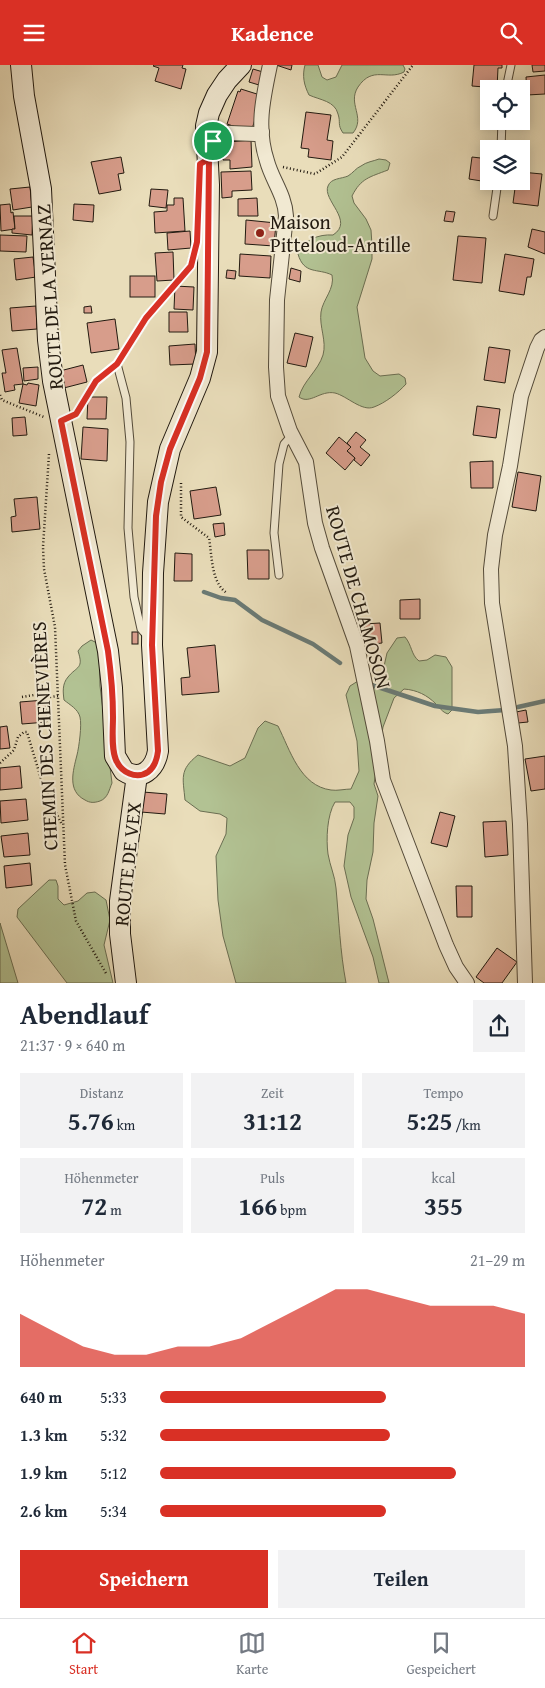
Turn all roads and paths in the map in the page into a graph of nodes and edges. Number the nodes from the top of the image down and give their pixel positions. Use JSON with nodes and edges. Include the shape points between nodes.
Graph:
{"nodes":[{"id":1,"x":22,"y":65,"type":"edge"},
{"id":2,"x":241,"y":65,"type":"edge"},
{"id":3,"x":270,"y":65,"type":"edge"},
{"id":4,"x":413,"y":65,"type":"edge"},
{"id":5,"x":511,"y":65,"type":"edge"},
{"id":6,"x":508,"y":80,"type":"edge"},
{"id":7,"x":211,"y":132,"type":"junction"},
{"id":8,"x":262,"y":132,"type":"junction"},
{"id":9,"x":280,"y":165,"type":"dead end"},
{"id":10,"x":497,"y":190,"type":"edge"},
{"id":11,"x":199,"y":199,"type":"dead end"},
{"id":12,"x":493,"y":216,"type":"dead end"},
{"id":13,"x":545,"y":337,"type":"edge"},
{"id":14,"x":117,"y":364,"type":"junction"},
{"id":15,"x":0,"y":395,"type":"edge"},
{"id":16,"x":62,"y":418,"type":"junction"},
{"id":17,"x":292,"y":435,"type":"junction"},
{"id":18,"x":50,"y":453,"type":"dead end"},
{"id":19,"x":181,"y":483,"type":"dead end"},
{"id":20,"x":278,"y":575,"type":"dead end"},
{"id":21,"x":227,"y":593,"type":"dead end"},
{"id":22,"x":152,"y":641,"type":"junction"},
{"id":23,"x":58,"y":696,"type":"junction"},
{"id":24,"x":22,"y":697,"type":"dead end"},
{"id":25,"x":0,"y":763,"type":"edge"},
{"id":26,"x":137,"y":775,"type":"junction"},
{"id":27,"x":63,"y":829,"type":"junction"},
{"id":28,"x":107,"y":975,"type":"dead end"},
{"id":29,"x":126,"y":983,"type":"edge"},
{"id":30,"x":467,"y":983,"type":"edge"},
{"id":31,"x":525,"y":983,"type":"edge"}],
"edges":[{"from":1,"to":16,"type":"street","name":"ROUTE DE LA VERNAZ","via":[[41,189],[49,353]]},
{"from":2,"to":7,"type":"street","via":[[227,80],[209,113]]},
{"from":3,"to":8,"type":"street","name":"ROUTE DE CHAMOSON","via":[[261,110]]},
{"from":4,"to":9,"type":"path","via":[[342,157],[315,174]]},
{"from":5,"to":6,"type":"lane"},
{"from":7,"to":8,"type":"street"},
{"from":7,"to":22,"type":"street","via":[[205,166],[207,352],[200,378],[170,449],[160,487]]},
{"from":8,"to":17,"type":"street","name":"ROUTE DE CHAMOSON","via":[[266,160],[286,211],[276,300],[276,367],[278,397]]},
{"from":10,"to":12,"type":"lane"},
{"from":11,"to":14,"type":"lane","via":[[197,242],[191,266],[146,318]]},
{"from":13,"to":31,"type":"street","via":[[537,348],[521,395],[491,569],[492,603],[515,745]]},
{"from":14,"to":16,"type":"path","via":[[96,381]]},
{"from":14,"to":22,"type":"lane","via":[[126,398],[130,442],[128,528],[134,597],[141,629]]},
{"from":15,"to":16,"type":"path","via":[[2,400]]},
{"from":16,"to":26,"type":"street","name":"ROUTE DE LA VERNAZ","via":[[108,651],[115,756],[124,771]]},
{"from":17,"to":20,"type":"lane","via":[[284,444],[279,464],[274,533]]},
{"from":17,"to":30,"type":"street","name":"ROUTE DE CHAMOSON","via":[[304,456],[317,533],[356,646],[386,790],[446,945]]},
{"from":18,"to":23,"type":"path","name":"CHEMIN DES CHENEVIÈRES","via":[[43,547],[55,627]]},
{"from":19,"to":21,"type":"path","via":[[182,517],[209,538],[216,579]]},
{"from":22,"to":26,"type":"street","via":[[158,751],[150,770]]},
{"from":23,"to":24,"type":"path"},
{"from":23,"to":27,"type":"path","name":"CHEMIN DES CHENEVIÈRES"},
{"from":25,"to":27,"type":"path","via":[[14,750],[18,737],[27,732],[42,782]]},
{"from":26,"to":29,"type":"street","name":"ROUTE DE VEX","via":[[120,901]]},
{"from":27,"to":28,"type":"path","name":"CHEMIN DES CHENEVIÈRES","via":[[64,865],[76,921]]}]}
